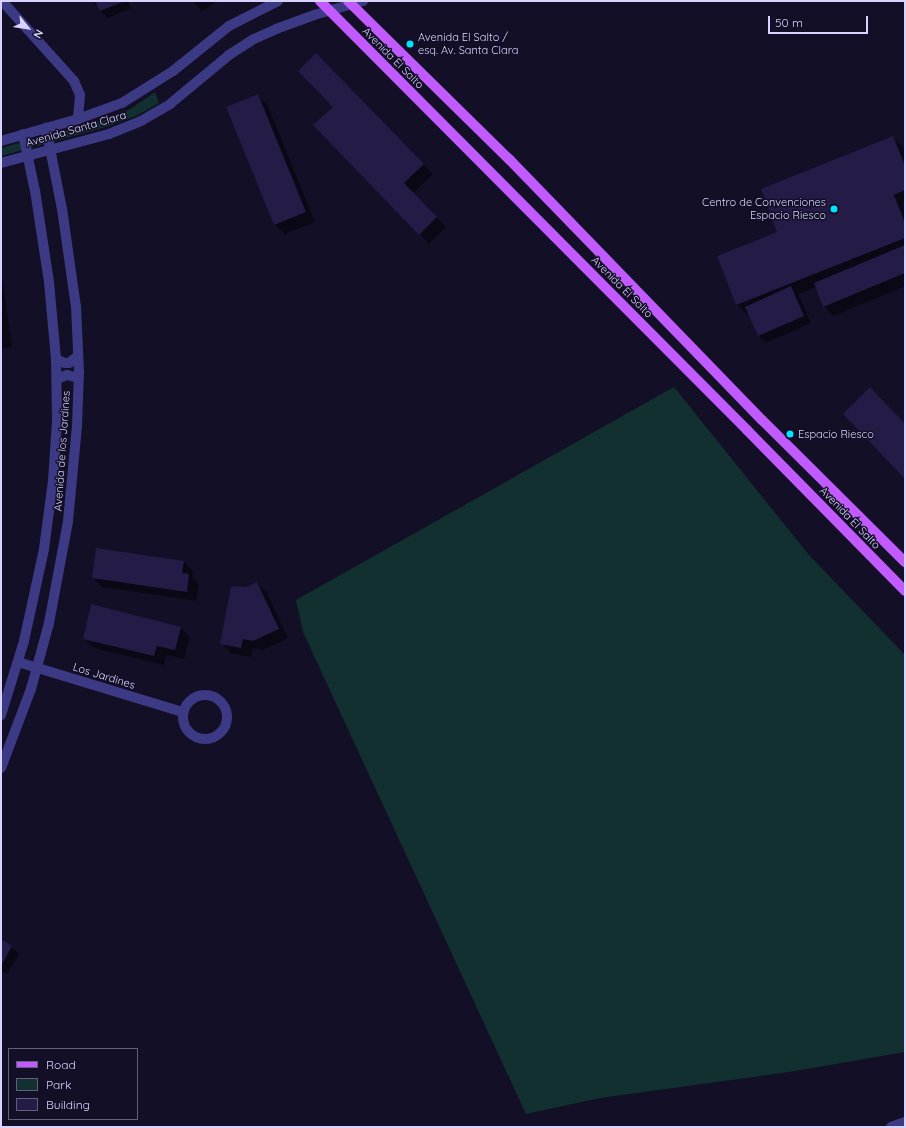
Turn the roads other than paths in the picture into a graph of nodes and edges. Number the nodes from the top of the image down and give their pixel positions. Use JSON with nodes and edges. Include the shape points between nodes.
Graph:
{"nodes":[{"id":1,"x":2,"y":1,"type":"edge"},
{"id":2,"x":278,"y":1,"type":"edge"},
{"id":3,"x":320,"y":1,"type":"edge"},
{"id":4,"x":363,"y":1,"type":"edge"},
{"id":5,"x":350,"y":3,"type":"edge"},
{"id":6,"x":329,"y":10,"type":"junction"},
{"id":7,"x":78,"y":119,"type":"junction"},
{"id":8,"x":46,"y":128,"type":"junction"},
{"id":9,"x":23,"y":134,"type":"junction"},
{"id":10,"x":1,"y":141,"type":"edge"},
{"id":11,"x":51,"y":150,"type":"junction"},
{"id":12,"x":28,"y":156,"type":"junction"},
{"id":13,"x":1,"y":163,"type":"edge"},
{"id":14,"x":78,"y":356,"type":"junction"},
{"id":15,"x":56,"y":359,"type":"junction"},
{"id":16,"x":78,"y":378,"type":"junction"},
{"id":17,"x":57,"y":379,"type":"junction"},
{"id":18,"x":905,"y":562,"type":"edge"},
{"id":19,"x":905,"y":591,"type":"edge"},
{"id":20,"x":18,"y":662,"type":"junction"},
{"id":21,"x":37,"y":668,"type":"junction"},
{"id":22,"x":183,"y":712,"type":"junction"},
{"id":23,"x":1,"y":715,"type":"edge"},
{"id":24,"x":1,"y":768,"type":"edge"},
{"id":25,"x":905,"y":1122,"type":"edge"},
{"id":26,"x":891,"y":1127,"type":"edge"}],
"edges":[{"from":1,"to":7,"type":"street","via":[[74,81],[80,95]]},
{"from":2,"to":7,"type":"street","name":"Avenida Santa Clara","via":[[229,26],[177,68],[139,93],[113,107]]},
{"from":3,"to":6,"type":"main road","name":"Avenida El Salto"},
{"from":4,"to":5,"type":"street","name":"Avenida Santa Clara"},
{"from":5,"to":6,"type":"street","name":"Avenida Santa Clara"},
{"from":5,"to":18,"type":"main road","name":"Avenida El Salto","via":[[504,154],[762,420]]},
{"from":6,"to":11,"type":"street","name":"Avenida Santa Clara","via":[[276,29],[240,47],[187,92],[141,121],[109,134]]},
{"from":6,"to":19,"type":"main road","name":"Avenida El Salto"},
{"from":7,"to":8,"type":"street","name":"Avenida Santa Clara"},
{"from":8,"to":9,"type":"street","name":"Avenida Santa Clara"},
{"from":8,"to":11,"type":"street","name":"Avenida de los Jardines"},
{"from":9,"to":10,"type":"street","name":"Avenida Santa Clara"},
{"from":9,"to":12,"type":"street","name":"Avenida de los Jardines"},
{"from":11,"to":12,"type":"street","name":"Avenida Santa Clara"},
{"from":11,"to":14,"type":"street","name":"Avenida de los Jardines","via":[[69,252],[76,307]]},
{"from":12,"to":13,"type":"street","name":"Avenida Santa Clara"},
{"from":12,"to":15,"type":"street","name":"Avenida de los Jardines","via":[[49,282]]},
{"from":14,"to":15,"type":"street","via":[[69,363]]},
{"from":14,"to":16,"type":"street","name":"Avenida de los Jardines"},
{"from":15,"to":17,"type":"street","name":"Avenida de los Jardines"},
{"from":16,"to":17,"type":"street","via":[[67,375]]},
{"from":16,"to":21,"type":"street","name":"Avenida de los Jardines","via":[[78,426],[68,525],[56,591]]},
{"from":17,"to":20,"type":"street","name":"Avenida de los Jardines","via":[[56,447],[49,515],[37,585]]},
{"from":20,"to":21,"type":"street","name":"Los Jardines"},
{"from":20,"to":23,"type":"street","name":"Avenida de los Jardines"},
{"from":21,"to":22,"type":"street","name":"Los Jardines"},
{"from":21,"to":24,"type":"street","name":"Avenida de los Jardines"},
{"from":22,"to":22,"type":"street","via":[[184,726],[193,737],[200,739],[207,740],[220,735],[227,722],[228,714],[220,701],[206,695],[192,699]]},
{"from":25,"to":26,"type":"street"}]}
